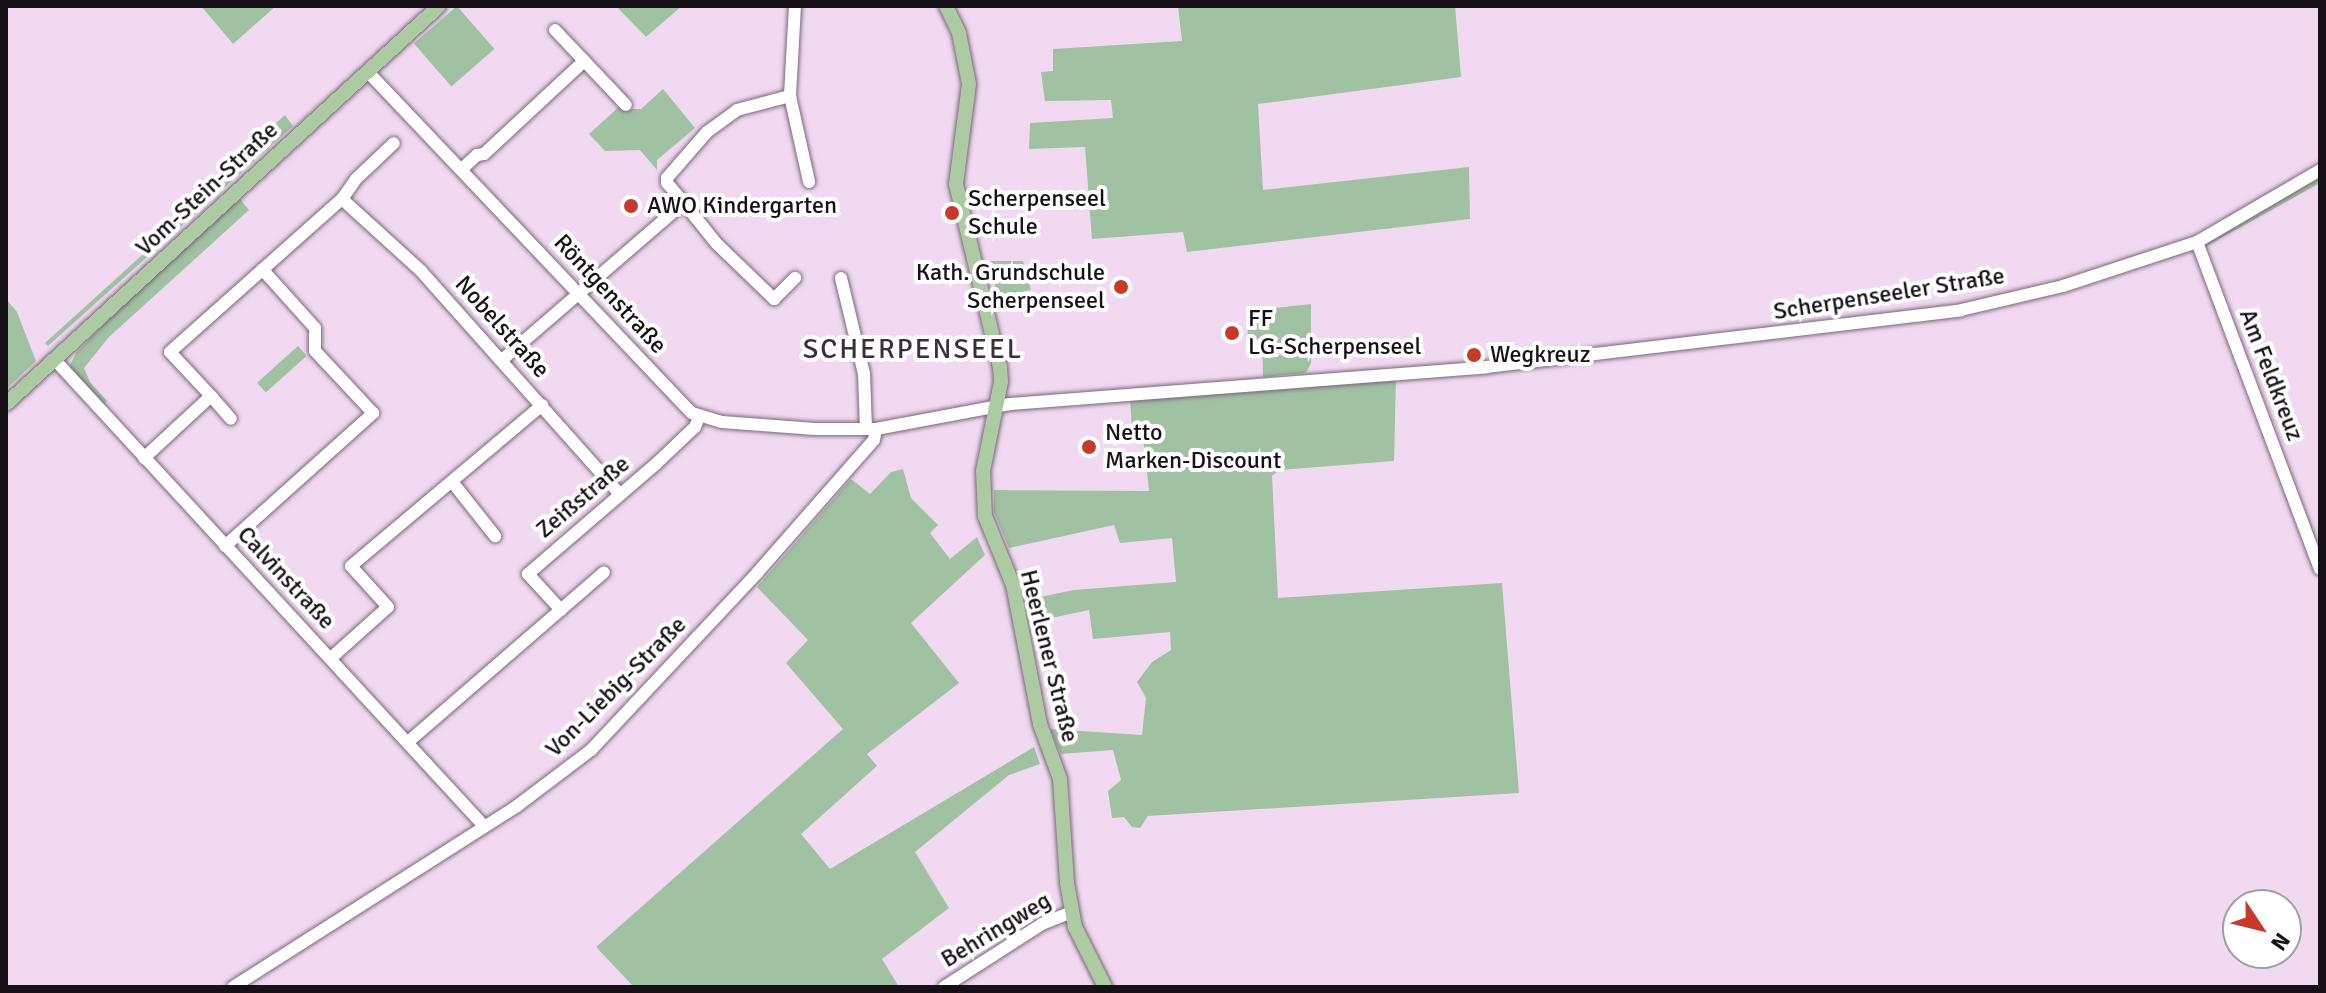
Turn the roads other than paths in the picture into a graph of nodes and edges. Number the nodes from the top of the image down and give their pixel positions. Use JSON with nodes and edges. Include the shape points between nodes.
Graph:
{"nodes":[{"id":1,"x":439,"y":6,"type":"edge"},
{"id":2,"x":795,"y":6,"type":"edge"},
{"id":3,"x":946,"y":6,"type":"edge"},
{"id":4,"x":555,"y":30,"type":"dead end"},
{"id":5,"x":584,"y":61,"type":"junction"},
{"id":6,"x":367,"y":71,"type":"junction"},
{"id":7,"x":790,"y":96,"type":"junction"},
{"id":8,"x":626,"y":105,"type":"dead end"},
{"id":9,"x":394,"y":143,"type":"dead end"},
{"id":10,"x":463,"y":168,"type":"junction"},
{"id":11,"x":2320,"y":170,"type":"edge"},
{"id":12,"x":809,"y":182,"type":"dead end"},
{"id":13,"x":342,"y":199,"type":"junction"},
{"id":14,"x":684,"y":203,"type":"junction"},
{"id":15,"x":2197,"y":242,"type":"junction"},
{"id":16,"x":262,"y":269,"type":"junction"},
{"id":17,"x":795,"y":278,"type":"dead end"},
{"id":18,"x":841,"y":278,"type":"dead end"},
{"id":19,"x":580,"y":293,"type":"junction"},
{"id":20,"x":503,"y":359,"type":"junction"},
{"id":21,"x":55,"y":360,"type":"junction"},
{"id":22,"x":211,"y":396,"type":"junction"},
{"id":23,"x":6,"y":404,"type":"edge"},
{"id":24,"x":542,"y":405,"type":"junction"},
{"id":25,"x":996,"y":407,"type":"junction"},
{"id":26,"x":699,"y":417,"type":"junction"},
{"id":27,"x":231,"y":419,"type":"dead end"},
{"id":28,"x":871,"y":429,"type":"junction"},
{"id":29,"x":144,"y":458,"type":"junction"},
{"id":30,"x":453,"y":483,"type":"junction"},
{"id":31,"x":620,"y":494,"type":"junction"},
{"id":32,"x":495,"y":536,"type":"dead end"},
{"id":33,"x":225,"y":546,"type":"junction"},
{"id":34,"x":2320,"y":569,"type":"edge"},
{"id":35,"x":604,"y":572,"type":"dead end"},
{"id":36,"x":561,"y":610,"type":"junction"},
{"id":37,"x":331,"y":658,"type":"junction"},
{"id":38,"x":408,"y":742,"type":"junction"},
{"id":39,"x":484,"y":826,"type":"junction"},
{"id":40,"x":1071,"y":912,"type":"junction"},
{"id":41,"x":233,"y":987,"type":"edge"},
{"id":42,"x":944,"y":987,"type":"edge"},
{"id":43,"x":1105,"y":987,"type":"edge"}],
"edges":[{"from":1,"to":6,"type":"main road","name":"Vom-Stein-Straße"},
{"from":2,"to":7,"type":"street"},
{"from":3,"to":25,"type":"main road","name":"Heerlener Straße","via":[[968,68],[956,184],[1000,367]]},
{"from":4,"to":5,"type":"street"},
{"from":5,"to":8,"type":"street"},
{"from":5,"to":10,"type":"street"},
{"from":6,"to":10,"type":"street","name":"Röntgenstraße"},
{"from":6,"to":21,"type":"main road","name":"Vom-Stein-Straße"},
{"from":7,"to":12,"type":"street"},
{"from":7,"to":14,"type":"street","via":[[737,110],[707,132],[667,178]]},
{"from":9,"to":13,"type":"street"},
{"from":10,"to":19,"type":"street","name":"Röntgenstraße"},
{"from":11,"to":15,"type":"street","name":"Scherpenseeler Straße"},
{"from":13,"to":16,"type":"street"},
{"from":13,"to":20,"type":"street","name":"Nobelstraße","via":[[421,271]]},
{"from":14,"to":17,"type":"street","via":[[716,243],[774,299]]},
{"from":14,"to":19,"type":"street"},
{"from":15,"to":25,"type":"street","name":"Scherpenseeler Straße","via":[[2063,286],[1961,310],[1486,367]]},
{"from":15,"to":34,"type":"street","name":"Am Feldkreuz"},
{"from":16,"to":22,"type":"street","via":[[170,352]]},
{"from":16,"to":33,"type":"street","via":[[315,328],[315,351],[373,413]]},
{"from":18,"to":28,"type":"street"},
{"from":19,"to":20,"type":"street"},
{"from":19,"to":26,"type":"street","name":"Röntgenstraße"},
{"from":20,"to":24,"type":"street","name":"Nobelstraße"},
{"from":21,"to":23,"type":"main road","name":"Vom-Stein-Straße"},
{"from":21,"to":29,"type":"street","name":"Calvinstraße"},
{"from":22,"to":27,"type":"street"},
{"from":22,"to":29,"type":"street"},
{"from":24,"to":30,"type":"street"},
{"from":24,"to":31,"type":"street","name":"Nobelstraße"},
{"from":25,"to":28,"type":"street"},
{"from":25,"to":40,"type":"main road","name":"Heerlener Straße","via":[[983,471],[985,516],[1013,585],[1040,724],[1060,779]]},
{"from":26,"to":28,"type":"street","via":[[748,425]]},
{"from":26,"to":31,"type":"street","name":"Zeißstraße","via":[[695,427]]},
{"from":28,"to":39,"type":"street","name":"Von-Liebig-Straße","via":[[874,440],[617,723],[564,772]]},
{"from":29,"to":33,"type":"street","name":"Calvinstraße"},
{"from":30,"to":32,"type":"street"},
{"from":30,"to":37,"type":"street","via":[[351,566],[388,607]]},
{"from":31,"to":36,"type":"street","name":"Zeißstraße","via":[[528,574]]},
{"from":33,"to":37,"type":"street","name":"Calvinstraße"},
{"from":35,"to":36,"type":"street"},
{"from":36,"to":38,"type":"street"},
{"from":37,"to":38,"type":"street","name":"Calvinstraße"},
{"from":38,"to":39,"type":"street","name":"Calvinstraße"},
{"from":39,"to":41,"type":"street","name":"Von-Liebig-Straße"},
{"from":40,"to":42,"type":"street","name":"Behringweg","via":[[1042,924]]},
{"from":40,"to":43,"type":"main road","name":"Heerlener Straße"}]}
